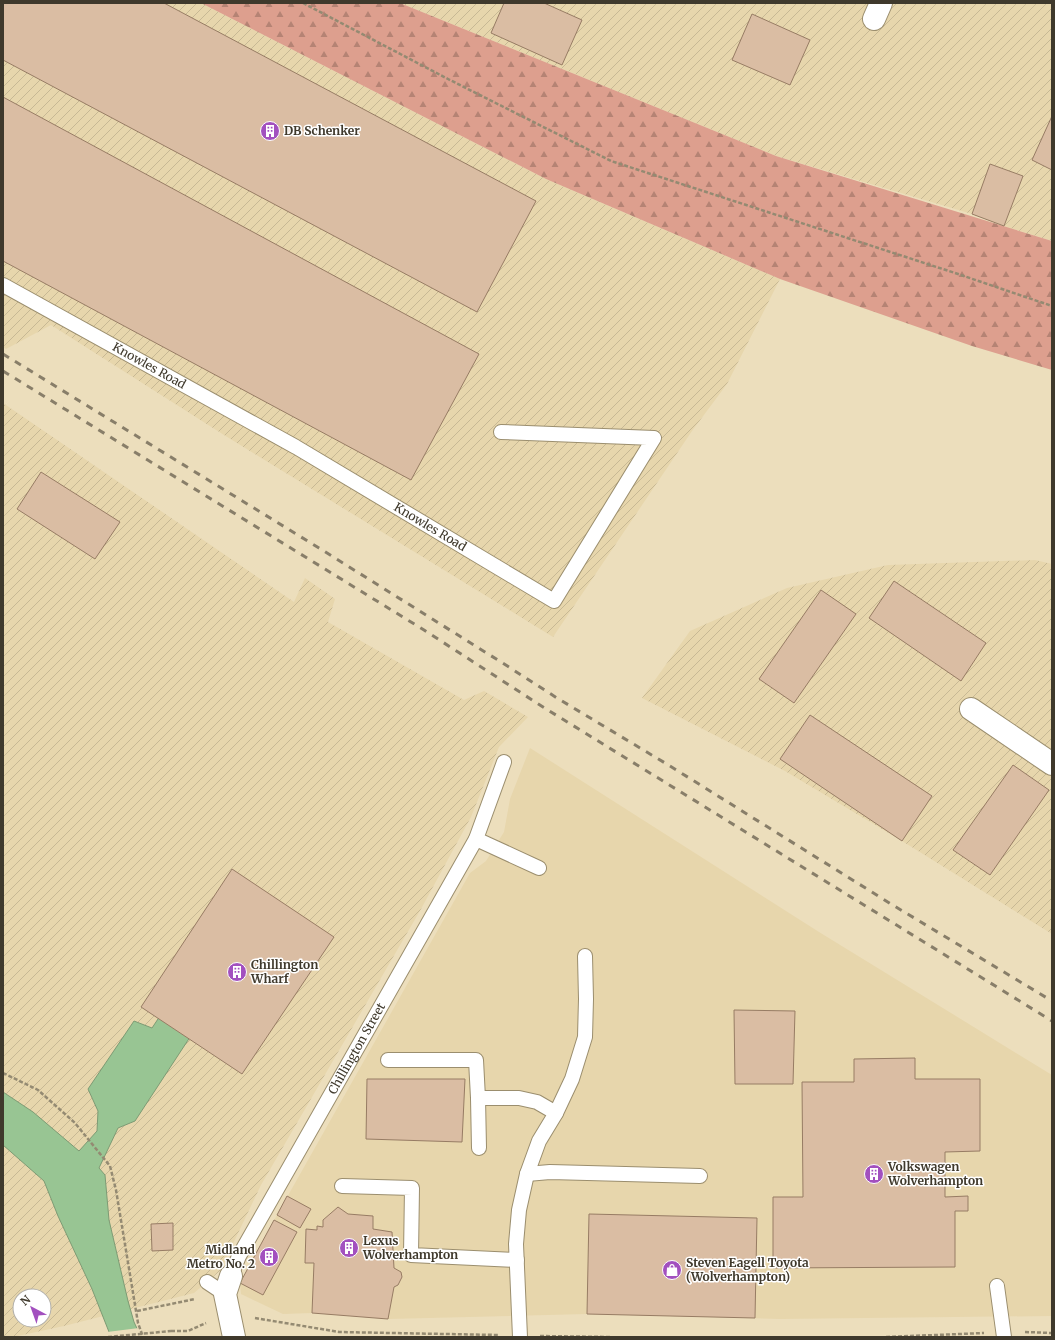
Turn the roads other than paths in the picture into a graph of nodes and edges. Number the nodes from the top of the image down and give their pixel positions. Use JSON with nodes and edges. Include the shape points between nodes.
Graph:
{"nodes":[{"id":1,"x":3,"y":285,"type":"edge"},
{"id":2,"x":501,"y":432,"type":"dead end"},
{"id":3,"x":971,"y":709,"type":"dead end"},
{"id":4,"x":504,"y":762,"type":"dead end"},
{"id":5,"x":1052,"y":764,"type":"edge"},
{"id":6,"x":476,"y":839,"type":"junction"},
{"id":7,"x":540,"y":868,"type":"dead end"},
{"id":8,"x":585,"y":956,"type":"dead end"},
{"id":9,"x":388,"y":1060,"type":"dead end"},
{"id":10,"x":478,"y":1098,"type":"junction"},
{"id":11,"x":556,"y":1113,"type":"junction"},
{"id":12,"x":479,"y":1148,"type":"dead end"},
{"id":13,"x":527,"y":1174,"type":"junction"},
{"id":14,"x":700,"y":1176,"type":"dead end"},
{"id":15,"x":342,"y":1186,"type":"dead end"},
{"id":16,"x":517,"y":1260,"type":"junction"},
{"id":17,"x":207,"y":1282,"type":"dead end"},
{"id":18,"x":997,"y":1286,"type":"dead end"},
{"id":19,"x":228,"y":1295,"type":"junction"},
{"id":20,"x":1003,"y":1335,"type":"edge"},
{"id":21,"x":519,"y":1336,"type":"edge"},
{"id":22,"x":234,"y":1337,"type":"edge"}],
"edges":[{"from":1,"to":2,"type":"lane","name":"Knowles Road","via":[[296,447],[554,601],[654,438]]},
{"from":3,"to":5,"type":"street"},
{"from":4,"to":6,"type":"lane","name":"Chillington Street"},
{"from":6,"to":7,"type":"lane"},
{"from":6,"to":19,"type":"lane","name":"Chillington Street","via":[[239,1256]]},
{"from":8,"to":11,"type":"lane","via":[[585,1037],[572,1079]]},
{"from":9,"to":10,"type":"lane","via":[[476,1060]]},
{"from":10,"to":11,"type":"lane","via":[[519,1098],[537,1102]]},
{"from":10,"to":12,"type":"lane"},
{"from":11,"to":13,"type":"lane","via":[[539,1141]]},
{"from":13,"to":14,"type":"lane","via":[[550,1172]]},
{"from":13,"to":16,"type":"lane","via":[[519,1210]]},
{"from":15,"to":16,"type":"lane","via":[[412,1188],[411,1255]]},
{"from":16,"to":21,"type":"lane"},
{"from":17,"to":19,"type":"lane"},
{"from":18,"to":20,"type":"lane"},
{"from":19,"to":22,"type":"street"}]}
